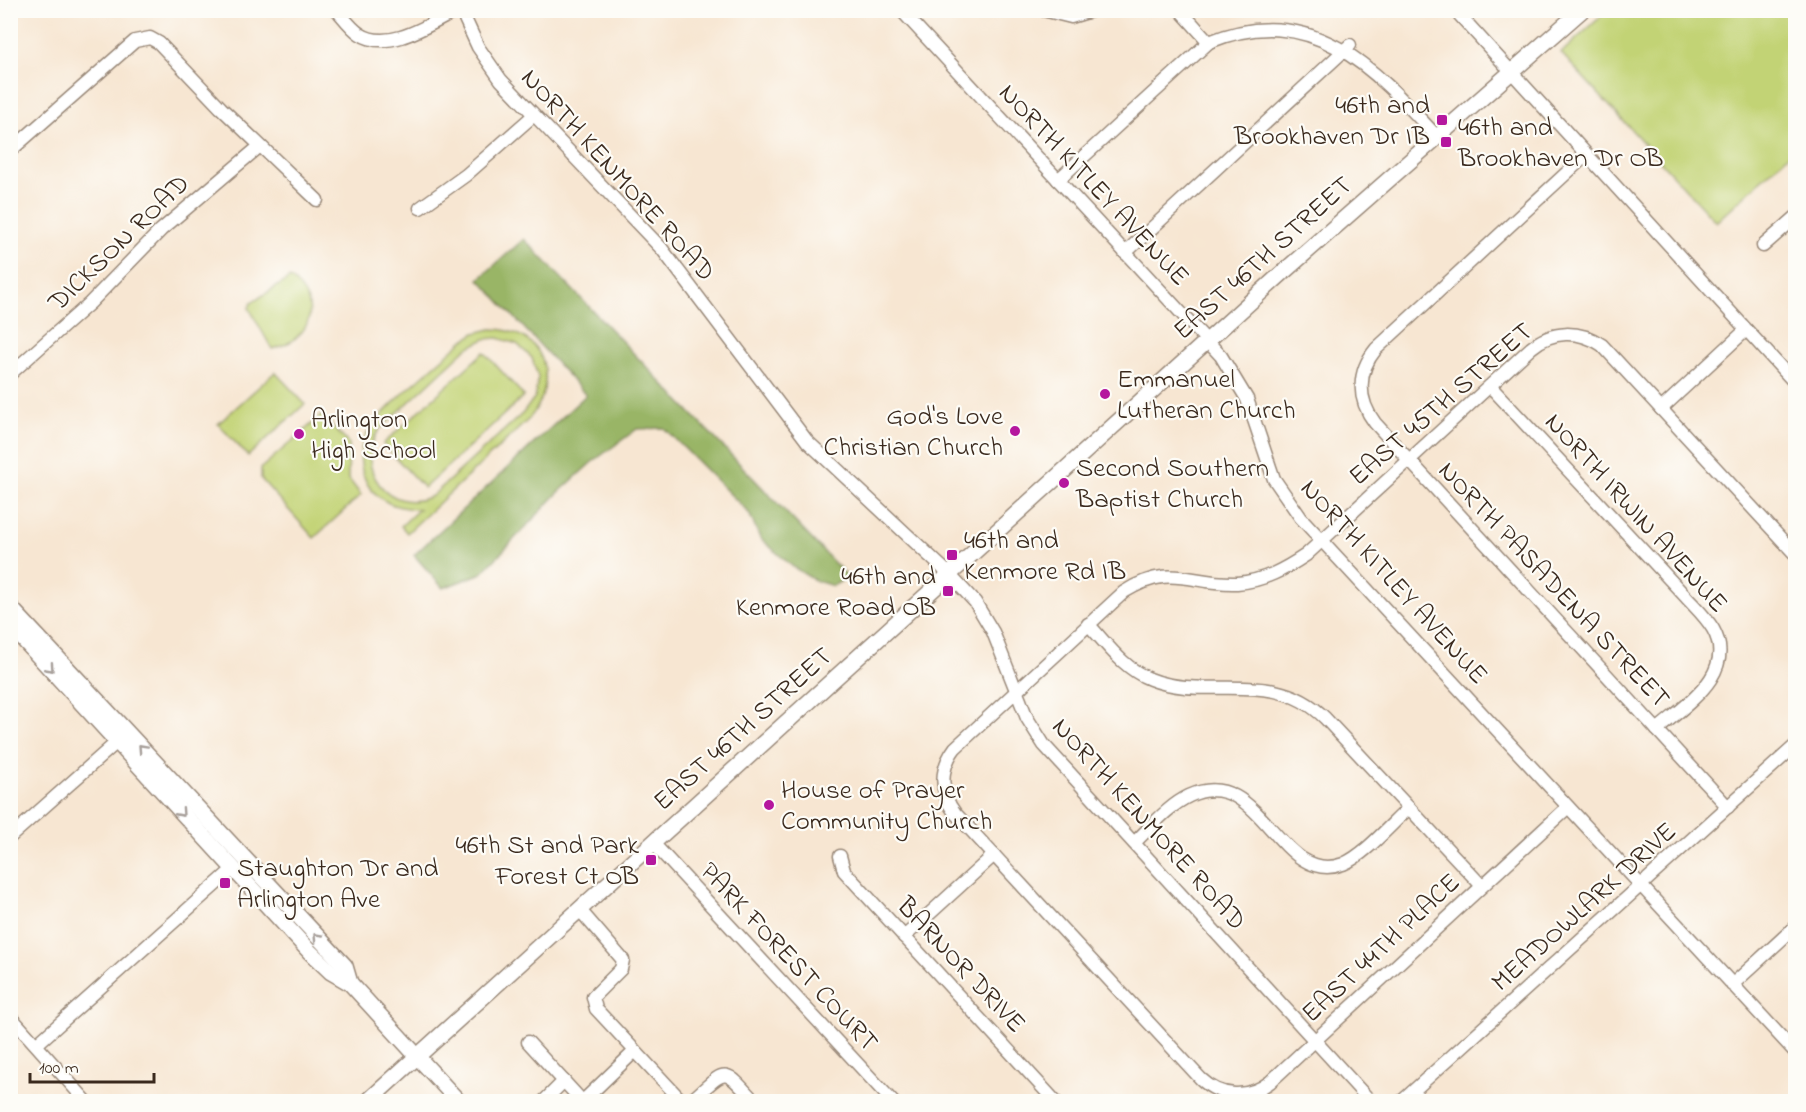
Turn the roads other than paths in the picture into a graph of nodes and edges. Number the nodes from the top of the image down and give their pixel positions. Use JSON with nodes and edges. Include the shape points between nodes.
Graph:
{"nodes":[{"id":1,"x":337,"y":10,"type":"edge"},
{"id":2,"x":460,"y":10,"type":"edge"},
{"id":3,"x":900,"y":10,"type":"edge"},
{"id":4,"x":1044,"y":10,"type":"edge"},
{"id":5,"x":1094,"y":10,"type":"edge"},
{"id":6,"x":1180,"y":10,"type":"edge"},
{"id":7,"x":1455,"y":10,"type":"edge"},
{"id":8,"x":1582,"y":10,"type":"edge"},
{"id":9,"x":1209,"y":42,"type":"junction"},
{"id":10,"x":1350,"y":45,"type":"junction"},
{"id":11,"x":1512,"y":72,"type":"junction"},
{"id":12,"x":534,"y":115,"type":"junction"},
{"id":13,"x":1437,"y":137,"type":"junction"},
{"id":14,"x":260,"y":146,"type":"junction"},
{"id":15,"x":10,"y":150,"type":"edge"},
{"id":16,"x":1585,"y":156,"type":"junction"},
{"id":17,"x":1058,"y":180,"type":"junction"},
{"id":18,"x":317,"y":200,"type":"dead end"},
{"id":19,"x":420,"y":208,"type":"dead end"},
{"id":20,"x":1796,"y":217,"type":"edge"},
{"id":21,"x":1763,"y":246,"type":"dead end"},
{"id":22,"x":1125,"y":254,"type":"junction"},
{"id":23,"x":1746,"y":330,"type":"junction"},
{"id":24,"x":1208,"y":340,"type":"junction"},
{"id":25,"x":10,"y":374,"type":"edge"},
{"id":26,"x":1796,"y":384,"type":"edge"},
{"id":27,"x":1490,"y":386,"type":"junction"},
{"id":28,"x":1661,"y":409,"type":"junction"},
{"id":29,"x":1409,"y":460,"type":"junction"},
{"id":30,"x":1322,"y":540,"type":"junction"},
{"id":31,"x":1796,"y":555,"type":"edge"},
{"id":32,"x":950,"y":574,"type":"junction"},
{"id":33,"x":10,"y":607,"type":"edge"},
{"id":34,"x":1088,"y":624,"type":"junction"},
{"id":35,"x":10,"y":625,"type":"edge"},
{"id":36,"x":1017,"y":691,"type":"junction"},
{"id":37,"x":1657,"y":730,"type":"junction"},
{"id":38,"x":117,"y":742,"type":"junction"},
{"id":39,"x":1796,"y":745,"type":"edge"},
{"id":40,"x":1568,"y":807,"type":"junction"},
{"id":41,"x":1728,"y":807,"type":"junction"},
{"id":42,"x":1409,"y":808,"type":"junction"},
{"id":43,"x":10,"y":837,"type":"edge"},
{"id":44,"x":653,"y":843,"type":"junction"},
{"id":45,"x":1134,"y":843,"type":"junction"},
{"id":46,"x":994,"y":855,"type":"junction"},
{"id":47,"x":840,"y":856,"type":"dead end"},
{"id":48,"x":233,"y":869,"type":"junction"},
{"id":49,"x":1482,"y":886,"type":"junction"},
{"id":50,"x":1642,"y":887,"type":"junction"},
{"id":51,"x":579,"y":909,"type":"junction"},
{"id":52,"x":1796,"y":926,"type":"edge"},
{"id":53,"x":904,"y":937,"type":"junction"},
{"id":54,"x":350,"y":983,"type":"junction"},
{"id":55,"x":1732,"y":985,"type":"junction"},
{"id":56,"x":10,"y":1016,"type":"edge"},
{"id":57,"x":1315,"y":1040,"type":"junction"},
{"id":58,"x":528,"y":1041,"type":"dead end"},
{"id":59,"x":37,"y":1044,"type":"junction"},
{"id":60,"x":635,"y":1051,"type":"junction"},
{"id":61,"x":1796,"y":1053,"type":"edge"},
{"id":62,"x":417,"y":1056,"type":"junction"},
{"id":63,"x":564,"y":1081,"type":"junction"},
{"id":64,"x":87,"y":1101,"type":"edge"},
{"id":65,"x":366,"y":1101,"type":"edge"},
{"id":66,"x":459,"y":1101,"type":"edge"},
{"id":67,"x":543,"y":1101,"type":"edge"},
{"id":68,"x":583,"y":1101,"type":"edge"},
{"id":69,"x":755,"y":1101,"type":"edge"},
{"id":70,"x":893,"y":1101,"type":"edge"},
{"id":71,"x":1056,"y":1101,"type":"edge"},
{"id":72,"x":1371,"y":1101,"type":"edge"},
{"id":73,"x":1401,"y":1101,"type":"edge"}],
"edges":[{"from":1,"to":2,"type":"street","via":[[360,34],[383,41]]},
{"from":2,"to":12,"type":"street","name":"NORTH KENMORE ROAD","via":[[489,64]]},
{"from":3,"to":17,"type":"street","name":"NORTH KITLEY AVENUE"},
{"from":4,"to":5,"type":"street","via":[[1067,17]]},
{"from":6,"to":9,"type":"street"},
{"from":7,"to":11,"type":"street"},
{"from":8,"to":11,"type":"main road","name":"EAST 46TH STREET"},
{"from":9,"to":10,"type":"street","via":[[1246,23],[1284,19],[1317,26]]},
{"from":9,"to":17,"type":"street"},
{"from":10,"to":13,"type":"street"},
{"from":10,"to":22,"type":"street"},
{"from":11,"to":13,"type":"main road","name":"EAST 46TH STREET"},
{"from":11,"to":16,"type":"street"},
{"from":12,"to":19,"type":"street","via":[[466,175]]},
{"from":12,"to":32,"type":"street","name":"NORTH KENMORE ROAD","via":[[662,249],[807,441]]},
{"from":13,"to":24,"type":"main road","name":"EAST 46TH STREET"},
{"from":14,"to":15,"type":"street","via":[[159,43],[147,37],[135,41]]},
{"from":14,"to":18,"type":"street"},
{"from":14,"to":25,"type":"street","name":"DICKSON ROAD","via":[[161,230],[90,303]]},
{"from":16,"to":23,"type":"street"},
{"from":16,"to":29,"type":"street","name":"NORTH PASADENA STREET","via":[[1376,349],[1365,365],[1361,385],[1369,415]]},
{"from":17,"to":22,"type":"street","name":"NORTH KITLEY AVENUE"},
{"from":20,"to":21,"type":"street"},
{"from":22,"to":24,"type":"street","name":"NORTH KITLEY AVENUE"},
{"from":23,"to":26,"type":"street"},
{"from":23,"to":28,"type":"street"},
{"from":24,"to":30,"type":"street","name":"NORTH KITLEY AVENUE","via":[[1242,389],[1278,486]]},
{"from":24,"to":32,"type":"main road","name":"EAST 46TH STREET"},
{"from":27,"to":28,"type":"street","name":"EAST 45TH STREET","via":[[1537,343],[1568,333],[1602,345]]},
{"from":27,"to":29,"type":"street","name":"EAST 45TH STREET"},
{"from":27,"to":37,"type":"street","name":"NORTH IRWIN AVENUE","via":[[1715,632],[1720,656],[1714,674]]},
{"from":28,"to":31,"type":"street"},
{"from":29,"to":30,"type":"street","name":"EAST 45TH STREET"},
{"from":29,"to":37,"type":"street","name":"NORTH PASADENA STREET"},
{"from":30,"to":34,"type":"street","name":"EAST 45TH STREET","via":[[1284,570],[1259,579],[1221,583],[1171,575],[1148,579],[1124,592]]},
{"from":30,"to":40,"type":"street","name":"NORTH KITLEY AVENUE"},
{"from":32,"to":36,"type":"street","name":"NORTH KENMORE ROAD","via":[[990,625]]},
{"from":32,"to":44,"type":"main road","name":"EAST 46TH STREET"},
{"from":54,"to":33,"type":"main road","one_way":true,"via":[[345,966]]},
{"from":34,"to":36,"type":"street","name":"EAST 45TH STREET"},
{"from":34,"to":42,"type":"street","via":[[1128,667],[1156,681],[1266,689],[1300,699],[1325,718]]},
{"from":35,"to":38,"type":"main road","one_way":true},
{"from":36,"to":45,"type":"street","name":"NORTH KENMORE ROAD","via":[[1044,745]]},
{"from":36,"to":46,"type":"street","name":"EAST 45TH STREET","via":[[955,748],[945,765],[943,784],[947,801]]},
{"from":37,"to":41,"type":"street","name":"NORTH PASADENA STREET"},
{"from":38,"to":43,"type":"street"},
{"from":38,"to":48,"type":"main road","one_way":true},
{"from":39,"to":41,"type":"street","name":"MEADOWLARK DRIVE"},
{"from":40,"to":49,"type":"street","name":"EAST 44TH PLACE"},
{"from":40,"to":50,"type":"street","name":"NORTH KITLEY AVENUE"},
{"from":41,"to":50,"type":"street","name":"MEADOWLARK DRIVE"},
{"from":42,"to":45,"type":"street","via":[[1355,857],[1333,866],[1303,860],[1249,805],[1221,791],[1187,796]]},
{"from":42,"to":49,"type":"street"},
{"from":44,"to":51,"type":"main road","name":"EAST 46TH STREET"},
{"from":44,"to":70,"type":"street","name":"PARK FOREST COURT"},
{"from":45,"to":57,"type":"street","name":"NORTH KENMORE ROAD"},
{"from":46,"to":53,"type":"street"},
{"from":46,"to":57,"type":"street","name":"EAST 44TH PLACE","via":[[1213,1089],[1232,1095],[1257,1090]]},
{"from":47,"to":53,"type":"street","name":"BARNOR DRIVE","via":[[844,871]]},
{"from":48,"to":54,"type":"main road","via":[[309,951]]},
{"from":48,"to":59,"type":"street"},
{"from":49,"to":57,"type":"street","name":"EAST 44TH PLACE"},
{"from":50,"to":55,"type":"street","name":"NORTH KITLEY AVENUE"},
{"from":50,"to":73,"type":"street","name":"MEADOWLARK DRIVE"},
{"from":51,"to":60,"type":"street","via":[[622,956],[621,969],[596,992],[593,1001]]},
{"from":51,"to":62,"type":"main road","name":"EAST 46TH STREET"},
{"from":52,"to":55,"type":"street"},
{"from":53,"to":71,"type":"street","name":"BARNOR DRIVE"},
{"from":54,"to":62,"type":"main road"},
{"from":55,"to":61,"type":"street","name":"NORTH KITLEY AVENUE"},
{"from":56,"to":59,"type":"street"},
{"from":57,"to":72,"type":"street","name":"NORTH KENMORE ROAD"},
{"from":58,"to":63,"type":"street"},
{"from":59,"to":64,"type":"street"},
{"from":60,"to":68,"type":"street"},
{"from":60,"to":69,"type":"street","via":[[681,1100],[692,1100],[725,1074],[734,1078]]},
{"from":62,"to":65,"type":"main road","name":"EAST 46TH STREET"},
{"from":62,"to":66,"type":"main road"},
{"from":63,"to":67,"type":"street"},
{"from":63,"to":68,"type":"street"}]}
